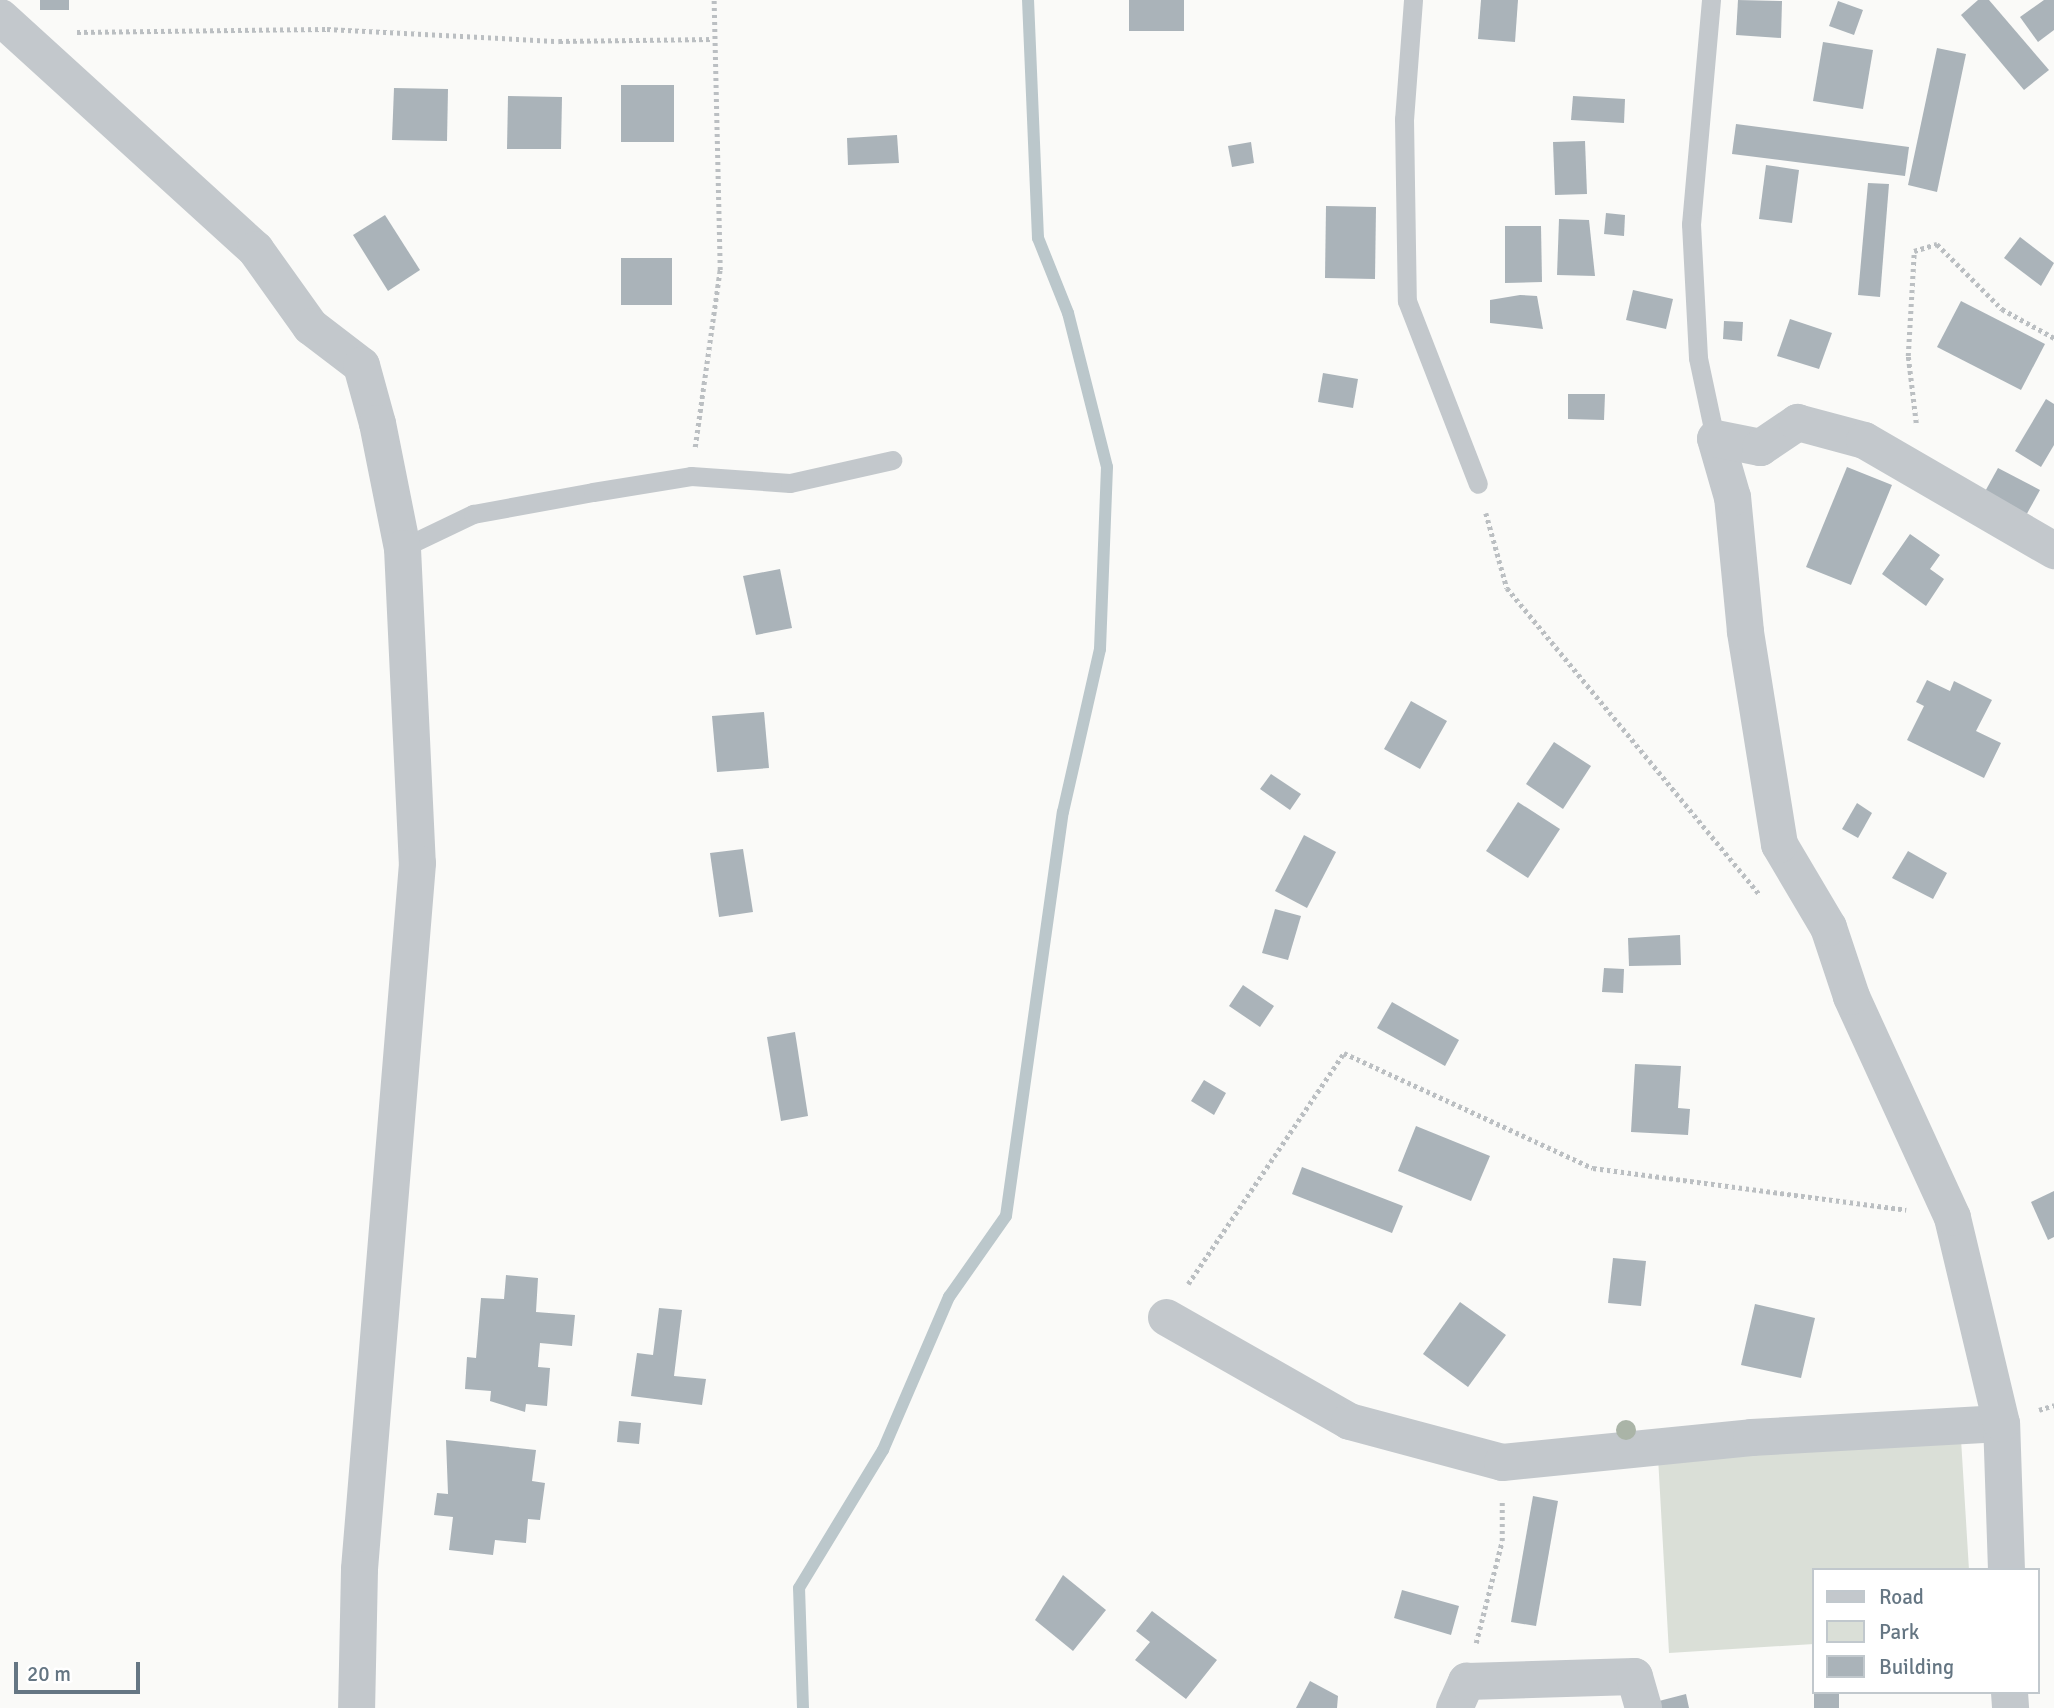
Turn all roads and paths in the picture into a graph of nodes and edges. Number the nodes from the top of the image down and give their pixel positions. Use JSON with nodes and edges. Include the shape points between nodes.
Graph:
{"nodes":[{"id":1,"x":714,"y":0,"type":"edge"},
{"id":2,"x":1413,"y":0,"type":"edge"},
{"id":3,"x":1711,"y":0,"type":"edge"},
{"id":4,"x":13,"y":26,"type":"edge"},
{"id":5,"x":713,"y":39,"type":"junction"},
{"id":6,"x":2054,"y":338,"type":"edge"},
{"id":7,"x":1917,"y":429,"type":"dead end"},
{"id":8,"x":1716,"y":438,"type":"junction"},
{"id":9,"x":892,"y":460,"type":"dead end"},
{"id":10,"x":691,"y":476,"type":"junction"},
{"id":11,"x":1478,"y":484,"type":"joint"},
{"id":12,"x":402,"y":548,"type":"junction"},
{"id":13,"x":2054,"y":550,"type":"edge"},
{"id":14,"x":1763,"y":899,"type":"dead end"},
{"id":15,"x":1952,"y":1217,"type":"junction"},
{"id":16,"x":1166,"y":1317,"type":"joint"},
{"id":17,"x":2001,"y":1423,"type":"junction"},
{"id":18,"x":1502,"y":1462,"type":"junction"},
{"id":19,"x":2006,"y":1568,"type":"edge"},
{"id":20,"x":1460,"y":1694,"type":"edge"},
{"id":21,"x":356,"y":1708,"type":"edge"},
{"id":22,"x":1643,"y":1708,"type":"edge"}],
"edges":[{"from":1,"to":5,"type":"path"},
{"from":2,"to":11,"type":"lane","via":[[1404,119],[1407,301]]},
{"from":3,"to":8,"type":"lane","via":[[1691,224],[1698,358]]},
{"from":4,"to":5,"type":"path","via":[[327,29],[559,41]]},
{"from":4,"to":12,"type":"street","via":[[255,249],[310,326],[361,365]]},
{"from":5,"to":10,"type":"path","via":[[720,270]]},
{"from":6,"to":7,"type":"path","via":[[2002,309],[1937,244],[1914,251],[1908,356]]},
{"from":8,"to":13,"type":"street","via":[[1760,447],[1797,422],[1864,440]]},
{"from":8,"to":15,"type":"street","via":[[1732,497],[1745,631],[1779,844],[1828,927],[1851,996]]},
{"from":9,"to":10,"type":"lane","via":[[790,483]]},
{"from":10,"to":12,"type":"lane","via":[[473,514]]},
{"from":11,"to":14,"type":"path","via":[[1507,588]]},
{"from":12,"to":21,"type":"street","via":[[417,863],[359,1569]]},
{"from":15,"to":16,"type":"path","via":[[1593,1168],[1344,1053]]},
{"from":15,"to":17,"type":"street"},
{"from":16,"to":18,"type":"street","via":[[1349,1421]]},
{"from":17,"to":18,"type":"street","via":[[1751,1437]]},
{"from":17,"to":19,"type":"street"},
{"from":18,"to":20,"type":"path","via":[[1502,1541]]},
{"from":20,"to":22,"type":"street","via":[[1634,1676]]}]}
